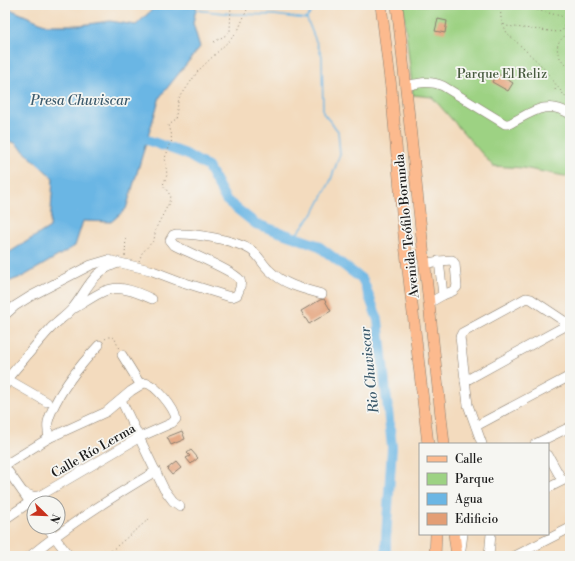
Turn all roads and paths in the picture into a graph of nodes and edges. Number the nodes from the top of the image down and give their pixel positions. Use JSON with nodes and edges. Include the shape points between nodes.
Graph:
{"nodes":[{"id":1,"x":232,"y":5,"type":"edge"},
{"id":2,"x":249,"y":5,"type":"edge"},
{"id":3,"x":381,"y":5,"type":"edge"},
{"id":4,"x":397,"y":5,"type":"edge"},
{"id":5,"x":501,"y":5,"type":"edge"},
{"id":6,"x":516,"y":5,"type":"edge"},
{"id":7,"x":502,"y":23,"type":"junction"},
{"id":8,"x":570,"y":30,"type":"edge"},
{"id":9,"x":567,"y":33,"type":"junction"},
{"id":10,"x":570,"y":34,"type":"edge"},
{"id":11,"x":214,"y":42,"type":"dead end"},
{"id":12,"x":570,"y":66,"type":"edge"},
{"id":13,"x":557,"y":85,"type":"junction"},
{"id":14,"x":406,"y":86,"type":"junction"},
{"id":15,"x":391,"y":88,"type":"junction"},
{"id":16,"x":555,"y":90,"type":"dead end"},
{"id":17,"x":570,"y":103,"type":"edge"},
{"id":18,"x":570,"y":114,"type":"edge"},
{"id":19,"x":126,"y":236,"type":"dead end"},
{"id":20,"x":125,"y":250,"type":"dead end"},
{"id":21,"x":142,"y":253,"type":"dead end"},
{"id":22,"x":439,"y":261,"type":"junction"},
{"id":23,"x":119,"y":263,"type":"junction"},
{"id":24,"x":424,"y":264,"type":"junction"},
{"id":25,"x":322,"y":294,"type":"dead end"},
{"id":26,"x":443,"y":295,"type":"junction"},
{"id":27,"x":152,"y":299,"type":"dead end"},
{"id":28,"x":429,"y":303,"type":"junction"},
{"id":29,"x":72,"y":309,"type":"junction"},
{"id":30,"x":5,"y":315,"type":"edge"},
{"id":31,"x":569,"y":324,"type":"edge"},
{"id":32,"x":98,"y":345,"type":"joint"},
{"id":33,"x":122,"y":355,"type":"joint"},
{"id":34,"x":570,"y":376,"type":"edge"},
{"id":35,"x":6,"y":381,"type":"edge"},
{"id":36,"x":465,"y":381,"type":"junction"},
{"id":37,"x":140,"y":384,"type":"junction"},
{"id":38,"x":121,"y":400,"type":"junction"},
{"id":39,"x":47,"y":402,"type":"dead end"},
{"id":40,"x":476,"y":426,"type":"junction"},
{"id":41,"x":570,"y":427,"type":"edge"},
{"id":42,"x":140,"y":437,"type":"junction"},
{"id":43,"x":49,"y":438,"type":"junction"},
{"id":44,"x":428,"y":443,"type":"edge"},
{"id":45,"x":445,"y":443,"type":"edge"},
{"id":46,"x":482,"y":443,"type":"edge"},
{"id":47,"x":539,"y":443,"type":"edge"},
{"id":48,"x":549,"y":456,"type":"edge"},
{"id":49,"x":5,"y":466,"type":"edge"},
{"id":50,"x":156,"y":471,"type":"junction"},
{"id":51,"x":566,"y":479,"type":"edge"},
{"id":52,"x":549,"y":488,"type":"edge"},
{"id":53,"x":23,"y":492,"type":"junction"},
{"id":54,"x":26,"y":496,"type":"edge"},
{"id":55,"x":180,"y":506,"type":"dead end"},
{"id":56,"x":26,"y":508,"type":"edge"},
{"id":57,"x":5,"y":519,"type":"edge"},
{"id":58,"x":149,"y":519,"type":"dead end"},
{"id":59,"x":570,"y":528,"type":"edge"},
{"id":60,"x":436,"y":535,"type":"edge"},
{"id":61,"x":454,"y":535,"type":"edge"},
{"id":62,"x":463,"y":535,"type":"edge"},
{"id":63,"x":491,"y":535,"type":"edge"},
{"id":64,"x":54,"y":537,"type":"junction"},
{"id":65,"x":30,"y":556,"type":"edge"},
{"id":66,"x":69,"y":556,"type":"edge"},
{"id":67,"x":105,"y":556,"type":"edge"},
{"id":68,"x":435,"y":556,"type":"edge"},
{"id":69,"x":459,"y":556,"type":"edge"},
{"id":70,"x":489,"y":556,"type":"edge"},
{"id":71,"x":515,"y":556,"type":"edge"}],
"edges":[{"from":1,"to":11,"type":"path","via":[[230,31]]},
{"from":2,"to":21,"type":"path","via":[[237,34],[198,71],[179,98],[175,120],[168,125],[172,140],[165,158],[167,175],[163,185],[170,195],[169,203],[156,228],[154,240]]},
{"from":3,"to":15,"type":"main road","name":"Avenida Teófilo Borunda"},
{"from":4,"to":14,"type":"main road","name":"Avenida Teófilo Borunda"},
{"from":5,"to":7,"type":"path"},
{"from":6,"to":7,"type":"path","via":[[561,16],[565,19],[565,27],[562,32],[558,32],[506,26]]},
{"from":7,"to":13,"type":"path","via":[[507,33],[541,65]]},
{"from":8,"to":9,"type":"path"},
{"from":9,"to":10,"type":"path"},
{"from":9,"to":12,"type":"path","via":[[559,43],[558,52],[563,62]]},
{"from":13,"to":16,"type":"path"},
{"from":13,"to":17,"type":"path"},
{"from":14,"to":15,"type":"main road"},
{"from":14,"to":18,"type":"street","via":[[425,82],[437,83],[505,124],[545,107],[557,107]]},
{"from":14,"to":24,"type":"main road","name":"Avenida Teófilo Borunda"},
{"from":15,"to":44,"type":"main road","name":"Avenida Teófilo Borunda","via":[[404,235]]},
{"from":19,"to":20,"type":"path"},
{"from":22,"to":24,"type":"street"},
{"from":22,"to":26,"type":"street"},
{"from":22,"to":26,"type":"street","via":[[452,260],[455,264],[457,287]]},
{"from":23,"to":25,"type":"street","via":[[134,265],[227,296],[234,296],[241,285],[236,276],[178,248],[170,240],[176,234],[212,238],[247,248],[259,257],[269,270],[286,282]]},
{"from":23,"to":29,"type":"street","via":[[109,266],[91,280]]},
{"from":23,"to":30,"type":"street","via":[[108,260],[91,266],[21,302]]},
{"from":24,"to":28,"type":"main road","name":"Avenida Teófilo Borunda"},
{"from":26,"to":28,"type":"street"},
{"from":27,"to":29,"type":"street","via":[[138,292],[113,288]]},
{"from":28,"to":45,"type":"main road","name":"Avenida Teófilo Borunda"},
{"from":29,"to":35,"type":"street","via":[[38,341]]},
{"from":31,"to":36,"type":"street"},
{"from":31,"to":36,"type":"street","via":[[531,299],[524,298],[462,333],[460,337]]},
{"from":32,"to":33,"type":"path","via":[[112,337]]},
{"from":32,"to":43,"type":"street","via":[[55,406],[48,422]]},
{"from":33,"to":37,"type":"street"},
{"from":34,"to":40,"type":"street"},
{"from":35,"to":39,"type":"street"},
{"from":36,"to":40,"type":"street","via":[[468,405]]},
{"from":37,"to":38,"type":"street"},
{"from":37,"to":42,"type":"street","name":"Calle Río Lerma","via":[[153,385],[176,419]]},
{"from":38,"to":42,"type":"street"},
{"from":38,"to":43,"type":"street","via":[[106,412]]},
{"from":40,"to":46,"type":"street"},
{"from":41,"to":47,"type":"street"},
{"from":42,"to":50,"type":"street"},
{"from":42,"to":53,"type":"street","name":"Calle Río Lerma","via":[[37,497]]},
{"from":43,"to":49,"type":"street"},
{"from":48,"to":51,"type":"street"},
{"from":49,"to":53,"type":"street"},
{"from":50,"to":55,"type":"street","via":[[164,489]]},
{"from":50,"to":64,"type":"street","via":[[115,495]]},
{"from":51,"to":52,"type":"street"},
{"from":53,"to":54,"type":"street"},
{"from":56,"to":57,"type":"street"},
{"from":58,"to":67,"type":"path"},
{"from":59,"to":71,"type":"street"},
{"from":60,"to":68,"type":"main road"},
{"from":61,"to":69,"type":"main road"},
{"from":62,"to":69,"type":"street"},
{"from":63,"to":70,"type":"street"},
{"from":64,"to":65,"type":"street"},
{"from":64,"to":66,"type":"street"}]}
